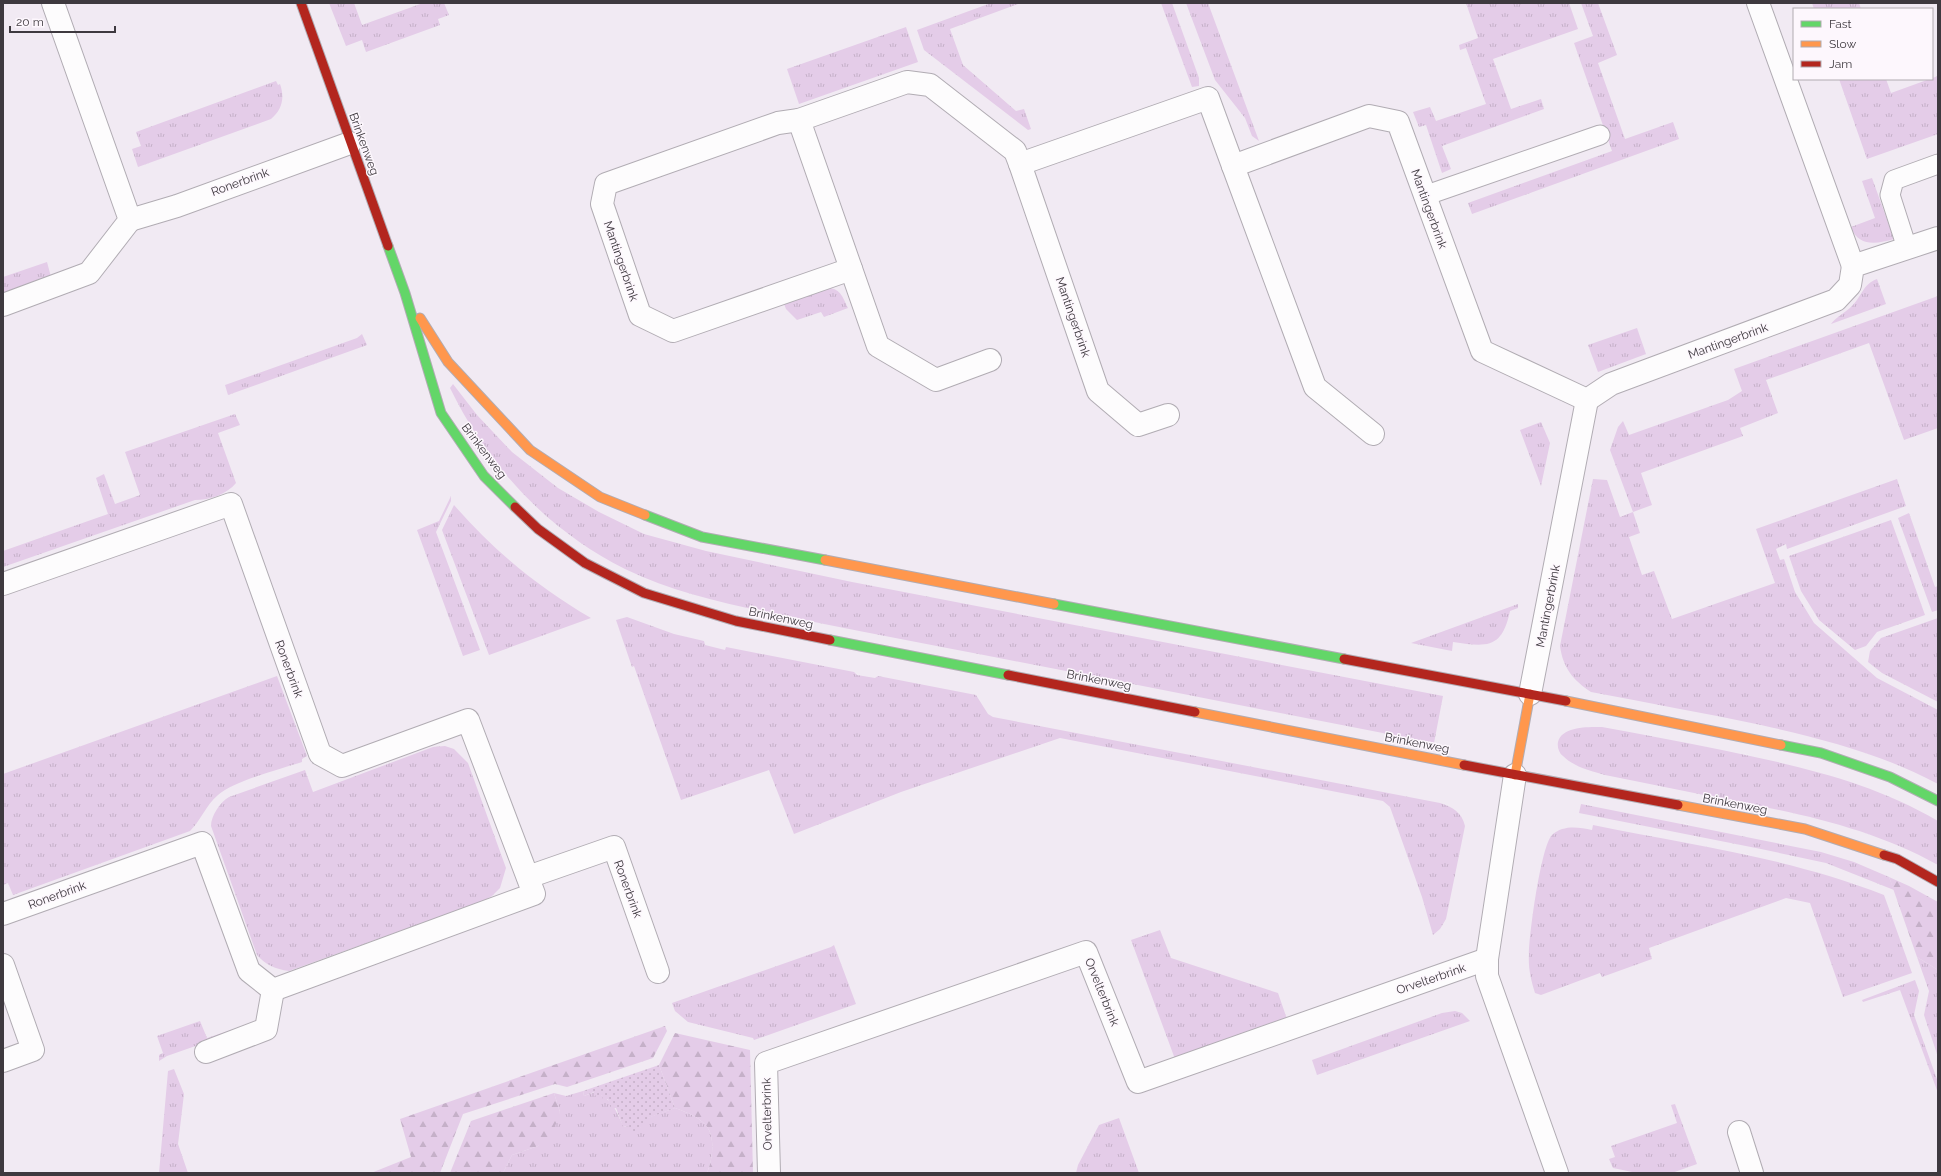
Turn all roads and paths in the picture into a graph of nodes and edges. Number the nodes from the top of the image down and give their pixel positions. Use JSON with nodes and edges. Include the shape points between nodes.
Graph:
{"nodes":[{"id":1,"x":53,"y":3,"type":"edge"},
{"id":2,"x":301,"y":3,"type":"edge"},
{"id":3,"x":1758,"y":3,"type":"edge"},
{"id":4,"x":799,"y":120,"type":"junction"},
{"id":5,"x":1600,"y":135,"type":"dead end"},
{"id":6,"x":350,"y":143,"type":"junction"},
{"id":7,"x":1020,"y":164,"type":"junction"},
{"id":8,"x":1938,"y":164,"type":"edge"},
{"id":9,"x":1233,"y":166,"type":"junction"},
{"id":10,"x":1424,"y":196,"type":"junction"},
{"id":11,"x":130,"y":220,"type":"junction"},
{"id":12,"x":1938,"y":238,"type":"edge"},
{"id":13,"x":1908,"y":248,"type":"junction"},
{"id":14,"x":1853,"y":266,"type":"junction"},
{"id":15,"x":851,"y":269,"type":"junction"},
{"id":16,"x":405,"y":293,"type":"junction"},
{"id":17,"x":3,"y":305,"type":"edge"},
{"id":18,"x":990,"y":360,"type":"dead end"},
{"id":19,"x":1586,"y":400,"type":"junction"},
{"id":20,"x":1168,"y":415,"type":"dead end"},
{"id":21,"x":1373,"y":434,"type":"dead end"},
{"id":22,"x":3,"y":584,"type":"edge"},
{"id":23,"x":1530,"y":694,"type":"junction"},
{"id":24,"x":1516,"y":775,"type":"junction"},
{"id":25,"x":1938,"y":801,"type":"edge"},
{"id":26,"x":528,"y":876,"type":"junction"},
{"id":27,"x":1938,"y":882,"type":"edge"},
{"id":28,"x":3,"y":914,"type":"edge"},
{"id":29,"x":1487,"y":959,"type":"junction"},
{"id":30,"x":3,"y":965,"type":"edge"},
{"id":31,"x":658,"y":972,"type":"dead end"},
{"id":32,"x":273,"y":990,"type":"junction"},
{"id":33,"x":206,"y":1052,"type":"dead end"},
{"id":34,"x":3,"y":1061,"type":"edge"},
{"id":35,"x":1739,"y":1132,"type":"dead end"},
{"id":36,"x":769,"y":1173,"type":"edge"},
{"id":37,"x":1557,"y":1173,"type":"edge"},
{"id":38,"x":1752,"y":1173,"type":"edge"}],
"edges":[{"from":1,"to":11,"type":"street"},
{"from":2,"to":6,"type":"street","name":"Brinkenweg"},
{"from":3,"to":14,"type":"street"},
{"from":4,"to":7,"type":"street","name":"Mantingerbrink","via":[[907,82],[930,85],[1015,151]]},
{"from":4,"to":15,"type":"street"},
{"from":4,"to":15,"type":"street","name":"Mantingerbrink","via":[[778,123],[606,184],[602,204],[640,315],[673,331]]},
{"from":5,"to":10,"type":"lane"},
{"from":6,"to":11,"type":"street","name":"Ronerbrink","via":[[177,206]]},
{"from":6,"to":16,"type":"street","name":"Brinkenweg"},
{"from":7,"to":9,"type":"street","via":[[1208,98]]},
{"from":7,"to":20,"type":"street","name":"Mantingerbrink","via":[[1098,391],[1138,425]]},
{"from":8,"to":13,"type":"lane","via":[[1894,180],[1890,195]]},
{"from":9,"to":10,"type":"street","name":"Mantingerbrink","via":[[1369,116],[1398,122]]},
{"from":9,"to":21,"type":"street","via":[[1315,387]]},
{"from":10,"to":19,"type":"street","name":"Mantingerbrink","via":[[1482,351]]},
{"from":11,"to":17,"type":"street","via":[[89,273]]},
{"from":12,"to":13,"type":"street"},
{"from":13,"to":14,"type":"street"},
{"from":14,"to":19,"type":"street","name":"Mantingerbrink","via":[[1850,284],[1836,300],[1611,384]]},
{"from":15,"to":18,"type":"street","via":[[878,346],[936,380]]},
{"from":16,"to":23,"type":"street","name":"Brinkenweg","via":[[448,362],[530,450],[600,497],[702,537]]},
{"from":16,"to":24,"type":"street","name":"Brinkenweg","via":[[441,413],[484,476],[538,529],[585,563],[644,593],[743,623]]},
{"from":19,"to":23,"type":"street","name":"Mantingerbrink"},
{"from":22,"to":26,"type":"street","name":"Ronerbrink","via":[[230,504],[320,754],[342,766],[468,720]]},
{"from":23,"to":24,"type":"street"},
{"from":23,"to":25,"type":"street","name":"Brinkenweg","via":[[1821,753],[1890,777]]},
{"from":24,"to":27,"type":"street","name":"Brinkenweg","via":[[1805,829],[1897,859]]},
{"from":24,"to":29,"type":"street"},
{"from":26,"to":31,"type":"street","name":"Ronerbrink","via":[[614,847]]},
{"from":26,"to":32,"type":"street","name":"Ronerbrink","via":[[534,894]]},
{"from":28,"to":32,"type":"street","name":"Ronerbrink","via":[[202,843],[249,971]]},
{"from":29,"to":36,"type":"street","name":"Orvelterbrink","via":[[1138,1082],[1086,952],[766,1063]]},
{"from":29,"to":37,"type":"street","via":[[1487,976]]},
{"from":30,"to":34,"type":"street","via":[[33,1050]]},
{"from":32,"to":33,"type":"street","via":[[266,1028]]},
{"from":35,"to":38,"type":"street"}]}
